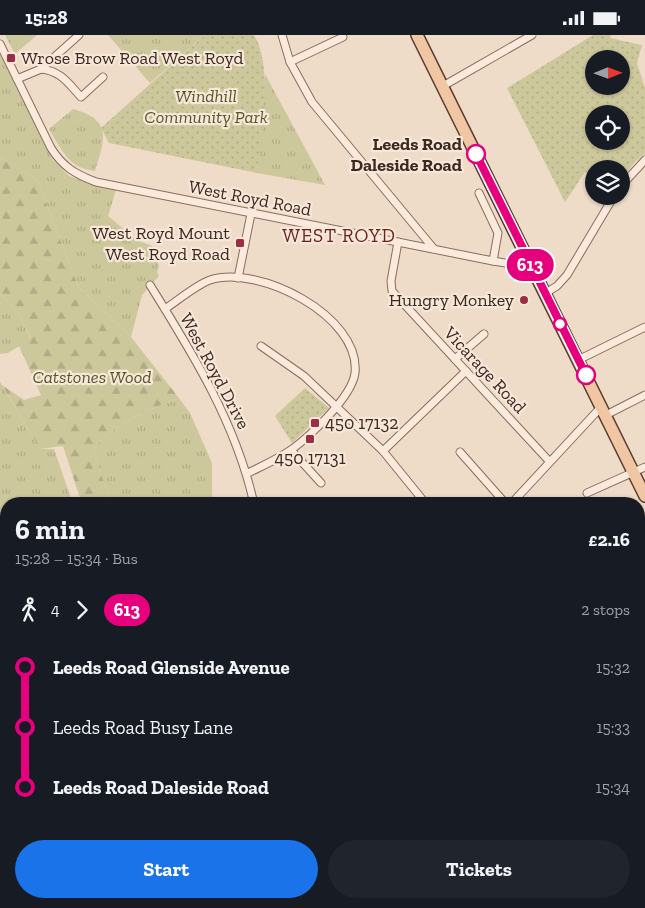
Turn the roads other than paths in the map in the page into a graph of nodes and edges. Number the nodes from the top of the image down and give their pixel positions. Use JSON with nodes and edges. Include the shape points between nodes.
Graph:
{"nodes":[{"id":1,"x":79,"y":35,"type":"edge"},
{"id":2,"x":282,"y":35,"type":"edge"},
{"id":3,"x":417,"y":35,"type":"edge"},
{"id":4,"x":532,"y":35,"type":"edge"},
{"id":5,"x":343,"y":37,"type":"dead end"},
{"id":6,"x":0,"y":44,"type":"edge"},
{"id":7,"x":290,"y":62,"type":"junction"},
{"id":8,"x":41,"y":69,"type":"junction"},
{"id":9,"x":103,"y":77,"type":"dead end"},
{"id":10,"x":17,"y":79,"type":"junction"},
{"id":11,"x":443,"y":86,"type":"junction"},
{"id":12,"x":645,"y":160,"type":"edge"},
{"id":13,"x":630,"y":176,"type":"edge"},
{"id":14,"x":479,"y":193,"type":"dead end"},
{"id":15,"x":609,"y":205,"type":"edge"},
{"id":16,"x":252,"y":214,"type":"junction"},
{"id":17,"x":398,"y":242,"type":"junction"},
{"id":18,"x":434,"y":249,"type":"junction"},
{"id":19,"x":492,"y":261,"type":"junction"},
{"id":20,"x":529,"y":263,"type":"junction"},
{"id":21,"x":238,"y":278,"type":"junction"},
{"id":22,"x":150,"y":285,"type":"dead end"},
{"id":23,"x":544,"y":294,"type":"junction"},
{"id":24,"x":165,"y":309,"type":"junction"},
{"id":25,"x":645,"y":327,"type":"edge"},
{"id":26,"x":484,"y":334,"type":"dead end"},
{"id":27,"x":261,"y":346,"type":"dead end"},
{"id":28,"x":455,"y":359,"type":"junction"},
{"id":29,"x":578,"y":360,"type":"junction"},
{"id":30,"x":466,"y":371,"type":"junction"},
{"id":31,"x":645,"y":395,"type":"edge"},
{"id":32,"x":337,"y":407,"type":"junction"},
{"id":33,"x":604,"y":411,"type":"junction"},
{"id":34,"x":291,"y":450,"type":"junction"},
{"id":35,"x":383,"y":451,"type":"junction"},
{"id":36,"x":460,"y":452,"type":"dead end"},
{"id":37,"x":549,"y":461,"type":"junction"},
{"id":38,"x":645,"y":467,"type":"edge"},
{"id":39,"x":248,"y":473,"type":"junction"},
{"id":40,"x":634,"y":473,"type":"junction"},
{"id":41,"x":321,"y":483,"type":"dead end"},
{"id":42,"x":587,"y":493,"type":"dead end"},
{"id":43,"x":645,"y":496,"type":"edge"},
{"id":44,"x":253,"y":497,"type":"edge"},
{"id":45,"x":420,"y":497,"type":"edge"},
{"id":46,"x":500,"y":497,"type":"edge"},
{"id":47,"x":517,"y":497,"type":"edge"}],
"edges":[{"from":1,"to":8,"type":"street"},
{"from":2,"to":7,"type":"street"},
{"from":3,"to":11,"type":"main road"},
{"from":4,"to":11,"type":"street"},
{"from":5,"to":7,"type":"street"},
{"from":6,"to":10,"type":"street","name":"West Royd Road"},
{"from":7,"to":18,"type":"street","via":[[312,102]]},
{"from":8,"to":9,"type":"street","via":[[61,74],[81,97]]},
{"from":8,"to":10,"type":"street"},
{"from":10,"to":16,"type":"street","name":"West Royd Road","via":[[60,163],[83,177]]},
{"from":11,"to":20,"type":"main road"},
{"from":12,"to":13,"type":"street"},
{"from":14,"to":19,"type":"street","via":[[498,233]]},
{"from":15,"to":23,"type":"street","via":[[567,275]]},
{"from":16,"to":17,"type":"street","name":"West Royd Road"},
{"from":16,"to":21,"type":"street"},
{"from":17,"to":18,"type":"street","name":"West Royd Road"},
{"from":17,"to":28,"type":"street","name":"Vicarage Road","via":[[392,291]]},
{"from":18,"to":19,"type":"street","name":"West Royd Road"},
{"from":19,"to":20,"type":"street","name":"West Royd Road","via":[[518,265]]},
{"from":20,"to":23,"type":"main road"},
{"from":21,"to":24,"type":"street","via":[[210,280]]},
{"from":21,"to":32,"type":"street","via":[[270,283],[294,293],[316,307],[342,332],[353,349],[355,374],[350,389]]},
{"from":22,"to":24,"type":"street","name":"West Royd Drive"},
{"from":23,"to":29,"type":"main road"},
{"from":24,"to":39,"type":"street","name":"West Royd Drive","via":[[218,399]]},
{"from":25,"to":29,"type":"street"},
{"from":26,"to":28,"type":"street"},
{"from":27,"to":32,"type":"street","via":[[304,376]]},
{"from":28,"to":30,"type":"street","name":"Vicarage Road"},
{"from":29,"to":33,"type":"main road"},
{"from":30,"to":35,"type":"street"},
{"from":30,"to":37,"type":"street","name":"Vicarage Road"},
{"from":31,"to":33,"type":"street"},
{"from":32,"to":34,"type":"street"},
{"from":32,"to":35,"type":"street"},
{"from":33,"to":37,"type":"street"},
{"from":33,"to":40,"type":"main road"},
{"from":34,"to":39,"type":"street"},
{"from":34,"to":41,"type":"street"},
{"from":35,"to":45,"type":"street"},
{"from":36,"to":46,"type":"street"},
{"from":37,"to":47,"type":"street"},
{"from":38,"to":40,"type":"street"},
{"from":39,"to":44,"type":"street","name":"West Royd Drive"},
{"from":40,"to":42,"type":"street"},
{"from":40,"to":43,"type":"main road"}]}
